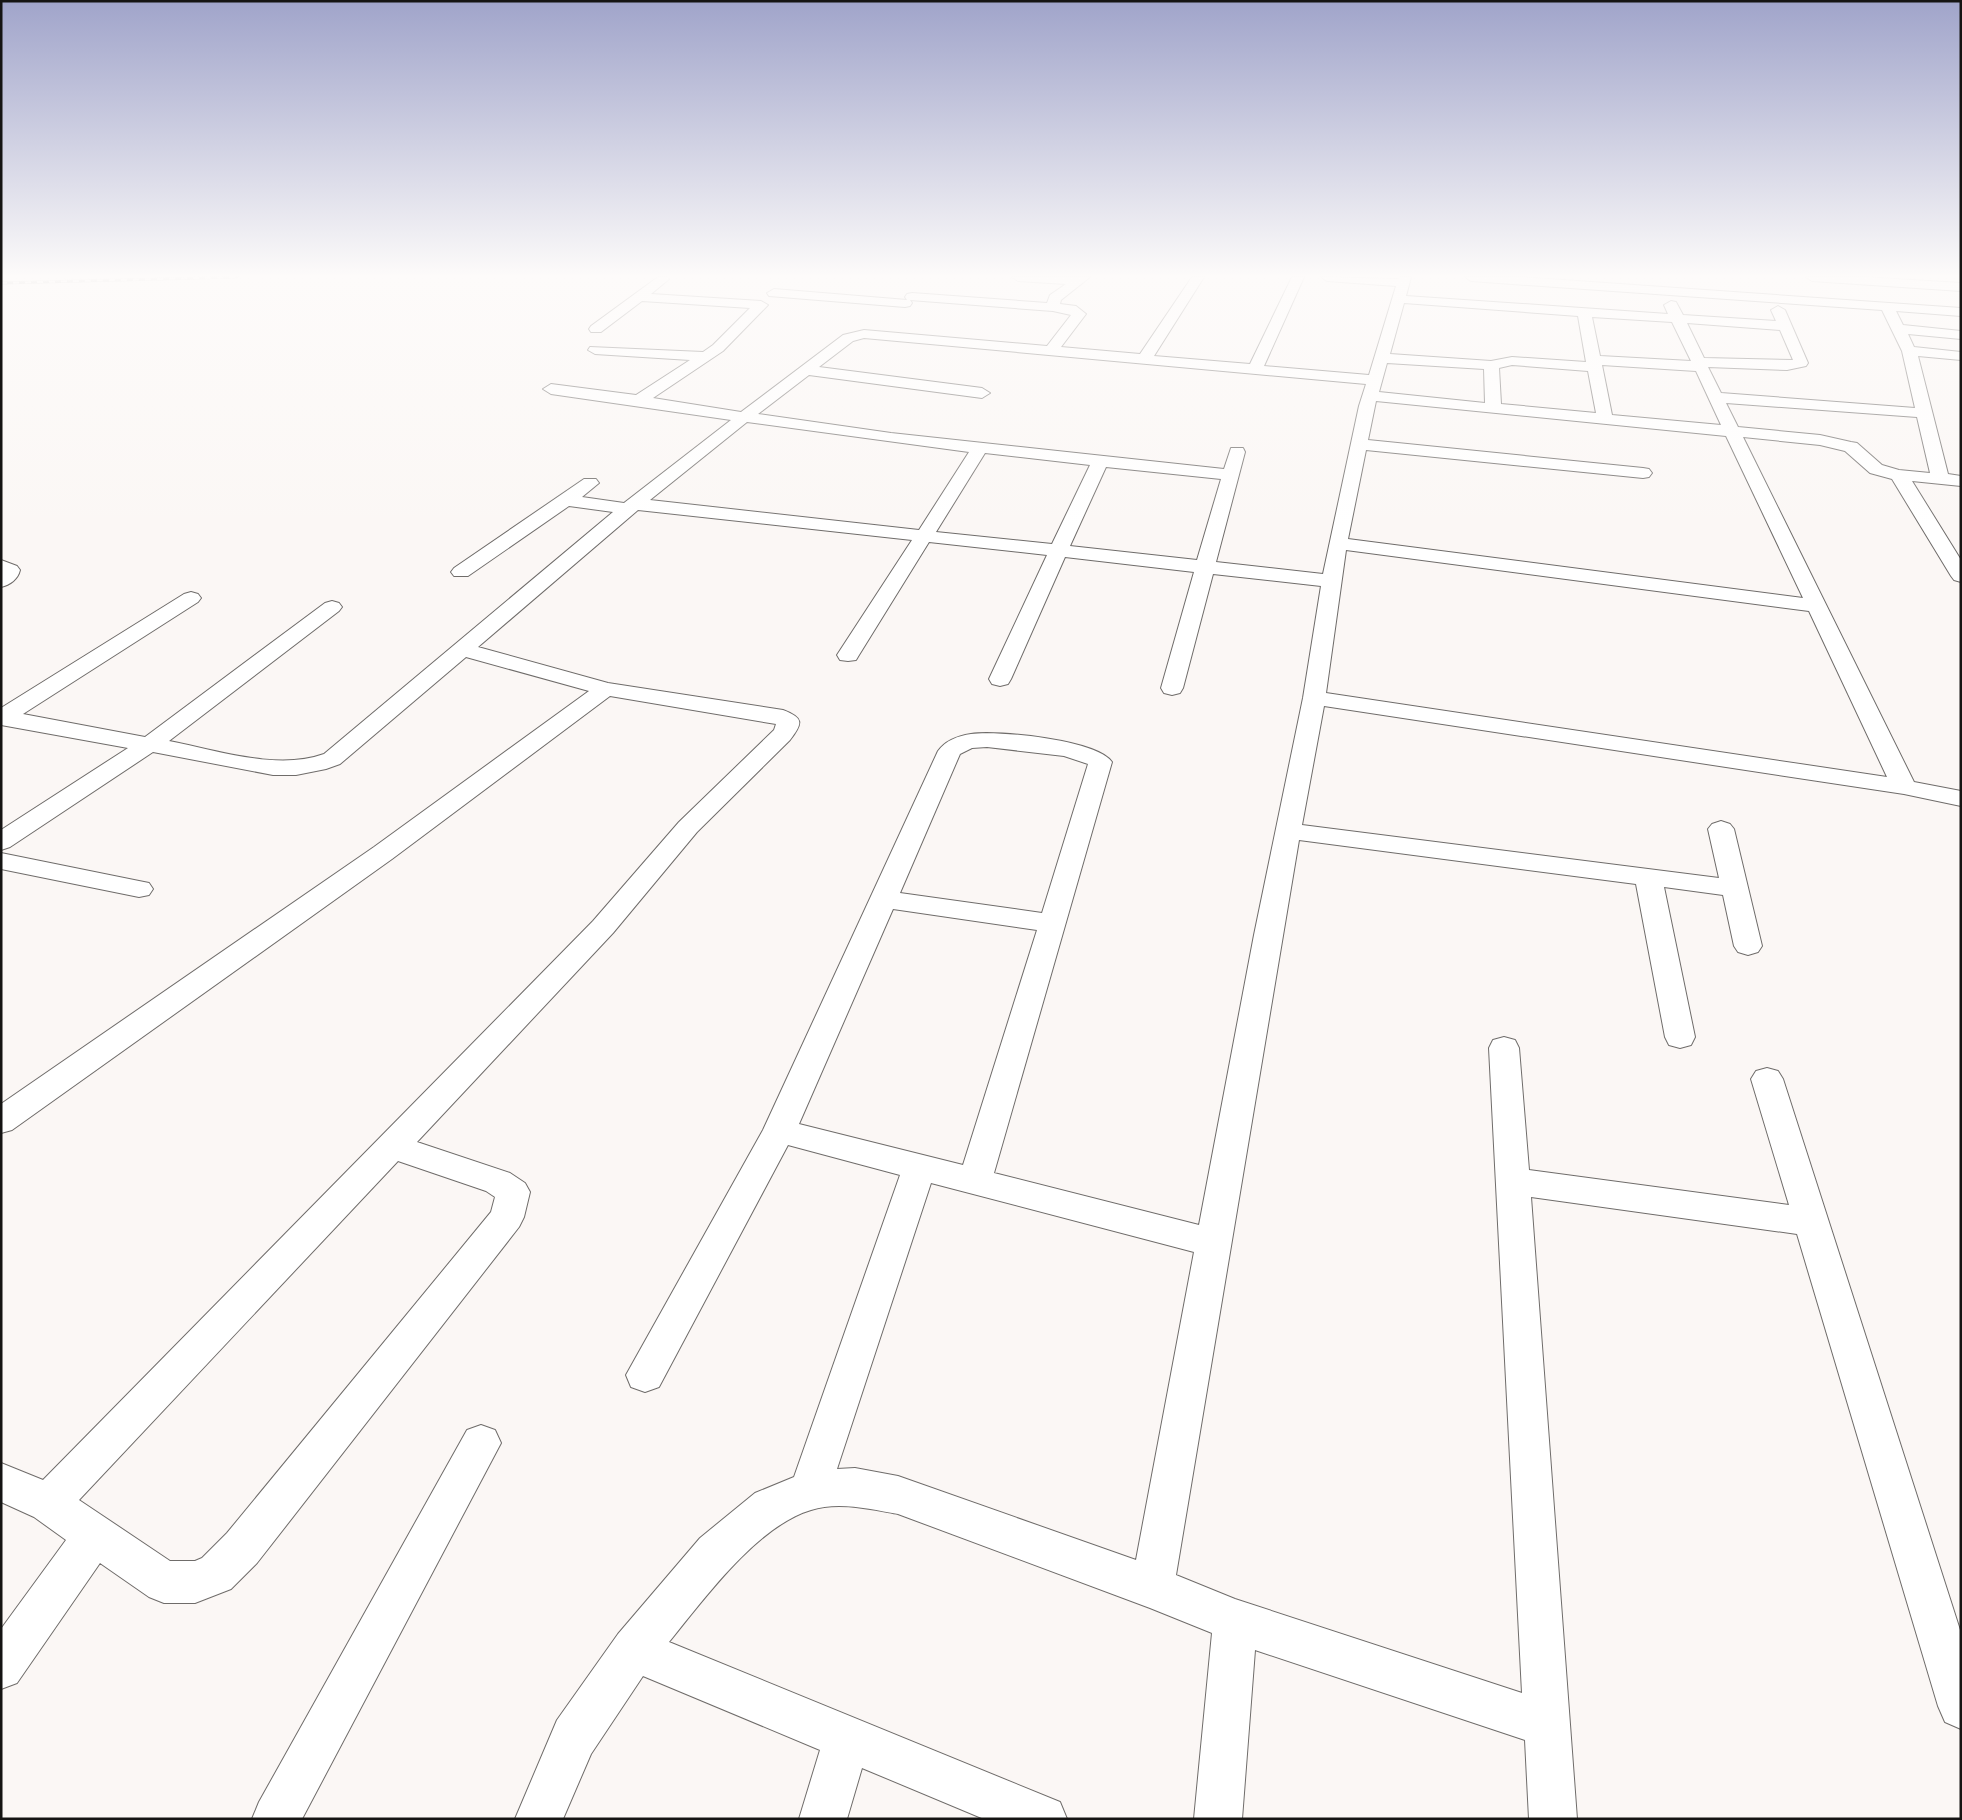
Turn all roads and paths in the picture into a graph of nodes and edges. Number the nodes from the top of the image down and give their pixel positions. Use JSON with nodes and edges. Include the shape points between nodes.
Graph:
{"nodes":[{"id":1,"x":694,"y":362,"type":"edge"},
{"id":2,"x":817,"y":362,"type":"edge"},
{"id":3,"x":1184,"y":362,"type":"edge"},
{"id":4,"x":1258,"y":362,"type":"edge"},
{"id":5,"x":1381,"y":362,"type":"edge"},
{"id":6,"x":1497,"y":362,"type":"edge"},
{"id":7,"x":1538,"y":362,"type":"edge"},
{"id":8,"x":1698,"y":362,"type":"edge"},
{"id":9,"x":1801,"y":362,"type":"edge"},
{"id":10,"x":1911,"y":362,"type":"edge"},
{"id":11,"x":1594,"y":364,"type":"junction"},
{"id":12,"x":1491,"y":365,"type":"junction"},
{"id":13,"x":1700,"y":365,"type":"junction"},
{"id":14,"x":1255,"y":369,"type":"junction"},
{"id":15,"x":806,"y":370,"type":"junction"},
{"id":16,"x":1376,"y":378,"type":"junction"},
{"id":17,"x":551,"y":389,"type":"dead end"},
{"id":18,"x":982,"y":393,"type":"dead end"},
{"id":19,"x":1715,"y":397,"type":"junction"},
{"id":20,"x":639,"y":400,"type":"junction"},
{"id":21,"x":1493,"y":408,"type":"junction"},
{"id":22,"x":1924,"y":413,"type":"junction"},
{"id":23,"x":744,"y":417,"type":"junction"},
{"id":24,"x":1606,"y":419,"type":"junction"},
{"id":25,"x":1731,"y":431,"type":"junction"},
{"id":26,"x":1359,"y":444,"type":"junction"},
{"id":27,"x":980,"y":448,"type":"junction"},
{"id":28,"x":1237,"y":452,"type":"dead end"},
{"id":29,"x":1100,"y":461,"type":"junction"},
{"id":30,"x":1643,"y":473,"type":"dead end"},
{"id":31,"x":1230,"y":475,"type":"junction"},
{"id":32,"x":1899,"y":475,"type":"junction"},
{"id":33,"x":1940,"y":479,"type":"junction"},
{"id":34,"x":1961,"y":481,"type":"edge"},
{"id":35,"x":590,"y":483,"type":"dead end"},
{"id":36,"x":565,"y":500,"type":"junction"},
{"id":37,"x":631,"y":506,"type":"junction"},
{"id":38,"x":924,"y":536,"type":"junction"},
{"id":39,"x":1338,"y":544,"type":"junction"},
{"id":40,"x":1059,"y":551,"type":"junction"},
{"id":41,"x":1,"y":566,"type":"edge"},
{"id":42,"x":1205,"y":567,"type":"junction"},
{"id":43,"x":461,"y":572,"type":"dead end"},
{"id":44,"x":1961,"y":576,"type":"edge"},
{"id":45,"x":1,"y":581,"type":"edge"},
{"id":46,"x":1332,"y":581,"type":"junction"},
{"id":47,"x":191,"y":598,"type":"dead end"},
{"id":48,"x":1817,"y":606,"type":"junction"},
{"id":49,"x":332,"y":607,"type":"dead end"},
{"id":50,"x":461,"y":649,"type":"junction"},
{"id":51,"x":848,"y":655,"type":"dead end"},
{"id":52,"x":1000,"y":679,"type":"dead end"},
{"id":53,"x":1172,"y":688,"type":"dead end"},
{"id":54,"x":606,"y":689,"type":"junction"},
{"id":55,"x":1314,"y":698,"type":"junction"},
{"id":56,"x":2,"y":717,"type":"edge"},
{"id":57,"x":150,"y":744,"type":"junction"},
{"id":58,"x":1904,"y":787,"type":"junction"},
{"id":59,"x":1961,"y":799,"type":"edge"},
{"id":60,"x":1721,"y":828,"type":"dead end"},
{"id":61,"x":1288,"y":831,"type":"junction"},
{"id":62,"x":1,"y":842,"type":"edge"},
{"id":63,"x":1,"y":861,"type":"edge"},
{"id":64,"x":1648,"y":877,"type":"junction"},
{"id":65,"x":139,"y":888,"type":"dead end"},
{"id":66,"x":1735,"y":888,"type":"junction"},
{"id":67,"x":883,"y":899,"type":"junction"},
{"id":68,"x":1053,"y":923,"type":"junction"},
{"id":69,"x":1748,"y":946,"type":"dead end"},
{"id":70,"x":1680,"y":1037,"type":"dead end"},
{"id":71,"x":1504,"y":1048,"type":"dead end"},
{"id":72,"x":1766,"y":1079,"type":"dead end"},
{"id":73,"x":1,"y":1121,"type":"edge"},
{"id":74,"x":779,"y":1131,"type":"junction"},
{"id":75,"x":392,"y":1146,"type":"junction"},
{"id":76,"x":919,"y":1167,"type":"junction"},
{"id":77,"x":1513,"y":1181,"type":"junction"},
{"id":78,"x":975,"y":1182,"type":"junction"},
{"id":79,"x":1811,"y":1222,"type":"junction"},
{"id":80,"x":1213,"y":1244,"type":"junction"},
{"id":81,"x":645,"y":1375,"type":"dead end"},
{"id":82,"x":481,"y":1443,"type":"dead end"},
{"id":83,"x":1,"y":1482,"type":"edge"},
{"id":84,"x":810,"y":1490,"type":"junction"},
{"id":85,"x":49,"y":1503,"type":"junction"},
{"id":86,"x":95,"y":1535,"type":"junction"},
{"id":87,"x":1152,"y":1587,"type":"junction"},
{"id":88,"x":1236,"y":1621,"type":"junction"},
{"id":89,"x":634,"y":1650,"type":"junction"},
{"id":90,"x":1,"y":1667,"type":"edge"},
{"id":91,"x":1961,"y":1706,"type":"edge"},
{"id":92,"x":1547,"y":1724,"type":"junction"},
{"id":93,"x":847,"y":1738,"type":"junction"},
{"id":94,"x":276,"y":1819,"type":"edge"},
{"id":95,"x":539,"y":1819,"type":"edge"},
{"id":96,"x":823,"y":1819,"type":"edge"},
{"id":97,"x":1043,"y":1819,"type":"edge"},
{"id":98,"x":1218,"y":1819,"type":"edge"},
{"id":99,"x":1553,"y":1819,"type":"edge"}],
"edges":[{"from":1,"to":20,"type":"street"},
{"from":2,"to":15,"type":"street"},
{"from":3,"to":14,"type":"street"},
{"from":4,"to":14,"type":"street"},
{"from":5,"to":16,"type":"street"},
{"from":6,"to":12,"type":"street"},
{"from":7,"to":11,"type":"street"},
{"from":8,"to":13,"type":"street"},
{"from":9,"to":13,"type":"street","via":[[1787,366]]},
{"from":10,"to":22,"type":"street"},
{"from":11,"to":13,"type":"street"},
{"from":11,"to":24,"type":"street"},
{"from":12,"to":16,"type":"street"},
{"from":12,"to":21,"type":"street"},
{"from":13,"to":19,"type":"street"},
{"from":14,"to":16,"type":"street"},
{"from":15,"to":18,"type":"street"},
{"from":15,"to":23,"type":"street"},
{"from":16,"to":21,"type":"street"},
{"from":16,"to":26,"type":"street"},
{"from":17,"to":20,"type":"street"},
{"from":19,"to":22,"type":"street"},
{"from":19,"to":25,"type":"street"},
{"from":20,"to":23,"type":"street"},
{"from":21,"to":24,"type":"street"},
{"from":22,"to":33,"type":"street"},
{"from":23,"to":27,"type":"street"},
{"from":23,"to":37,"type":"street"},
{"from":24,"to":25,"type":"street"},
{"from":25,"to":32,"type":"street","via":[[1838,443],[1851,447],[1876,469]]},
{"from":25,"to":48,"type":"street"},
{"from":26,"to":30,"type":"street"},
{"from":26,"to":39,"type":"street"},
{"from":27,"to":29,"type":"street"},
{"from":27,"to":38,"type":"street"},
{"from":28,"to":31,"type":"street"},
{"from":29,"to":31,"type":"street"},
{"from":29,"to":40,"type":"street"},
{"from":31,"to":42,"type":"street"},
{"from":32,"to":33,"type":"street"},
{"from":32,"to":44,"type":"street"},
{"from":33,"to":34,"type":"street"},
{"from":35,"to":36,"type":"street"},
{"from":36,"to":37,"type":"street"},
{"from":36,"to":43,"type":"street"},
{"from":37,"to":38,"type":"street"},
{"from":37,"to":50,"type":"street"},
{"from":38,"to":40,"type":"street"},
{"from":38,"to":51,"type":"street"},
{"from":39,"to":46,"type":"street"},
{"from":39,"to":48,"type":"street"},
{"from":40,"to":42,"type":"street"},
{"from":40,"to":52,"type":"street"},
{"from":41,"to":45,"type":"street","via":[[10,570]]},
{"from":42,"to":46,"type":"street"},
{"from":42,"to":53,"type":"street"},
{"from":46,"to":55,"type":"street"},
{"from":47,"to":56,"type":"street"},
{"from":48,"to":58,"type":"street"},
{"from":49,"to":57,"type":"street"},
{"from":50,"to":54,"type":"street"},
{"from":50,"to":57,"type":"street","via":[[332,759],[313,767],[273,768]]},
{"from":54,"to":73,"type":"street","via":[[383,853]]},
{"from":54,"to":75,"type":"street","via":[[775,715],[788,720],[788,727],[688,827],[603,928]]},
{"from":55,"to":58,"type":"street"},
{"from":55,"to":61,"type":"street"},
{"from":56,"to":57,"type":"street"},
{"from":57,"to":62,"type":"street"},
{"from":58,"to":59,"type":"street"},
{"from":60,"to":66,"type":"street"},
{"from":61,"to":64,"type":"street"},
{"from":61,"to":80,"type":"street"},
{"from":63,"to":65,"type":"street"},
{"from":64,"to":66,"type":"street"},
{"from":64,"to":70,"type":"street"},
{"from":66,"to":69,"type":"street"},
{"from":67,"to":68,"type":"street"},
{"from":67,"to":68,"type":"street","via":[[950,751],[957,744],[987,740],[1078,751],[1095,756],[1100,762],[1099,771]]},
{"from":67,"to":74,"type":"street"},
{"from":68,"to":78,"type":"street"},
{"from":71,"to":77,"type":"street"},
{"from":72,"to":79,"type":"street"},
{"from":74,"to":76,"type":"street"},
{"from":74,"to":81,"type":"street"},
{"from":75,"to":85,"type":"street"},
{"from":75,"to":86,"type":"street","via":[[498,1182],[513,1192],[507,1217],[242,1548],[216,1574],[195,1582],[164,1582]]},
{"from":76,"to":78,"type":"street"},
{"from":76,"to":84,"type":"street"},
{"from":77,"to":79,"type":"street"},
{"from":77,"to":92,"type":"street"},
{"from":78,"to":80,"type":"street"},
{"from":79,"to":91,"type":"street"},
{"from":80,"to":87,"type":"street"},
{"from":82,"to":94,"type":"street"},
{"from":83,"to":85,"type":"street"},
{"from":84,"to":87,"type":"street","via":[[855,1487],[898,1495]]},
{"from":84,"to":89,"type":"street","via":[[770,1507],[715,1553]]},
{"from":85,"to":86,"type":"street"},
{"from":86,"to":90,"type":"street"},
{"from":87,"to":88,"type":"street"},
{"from":88,"to":92,"type":"street"},
{"from":88,"to":98,"type":"street"},
{"from":89,"to":93,"type":"street"},
{"from":89,"to":95,"type":"street","via":[[574,1738]]},
{"from":92,"to":99,"type":"street"},
{"from":93,"to":96,"type":"street"},
{"from":93,"to":97,"type":"street"}]}
